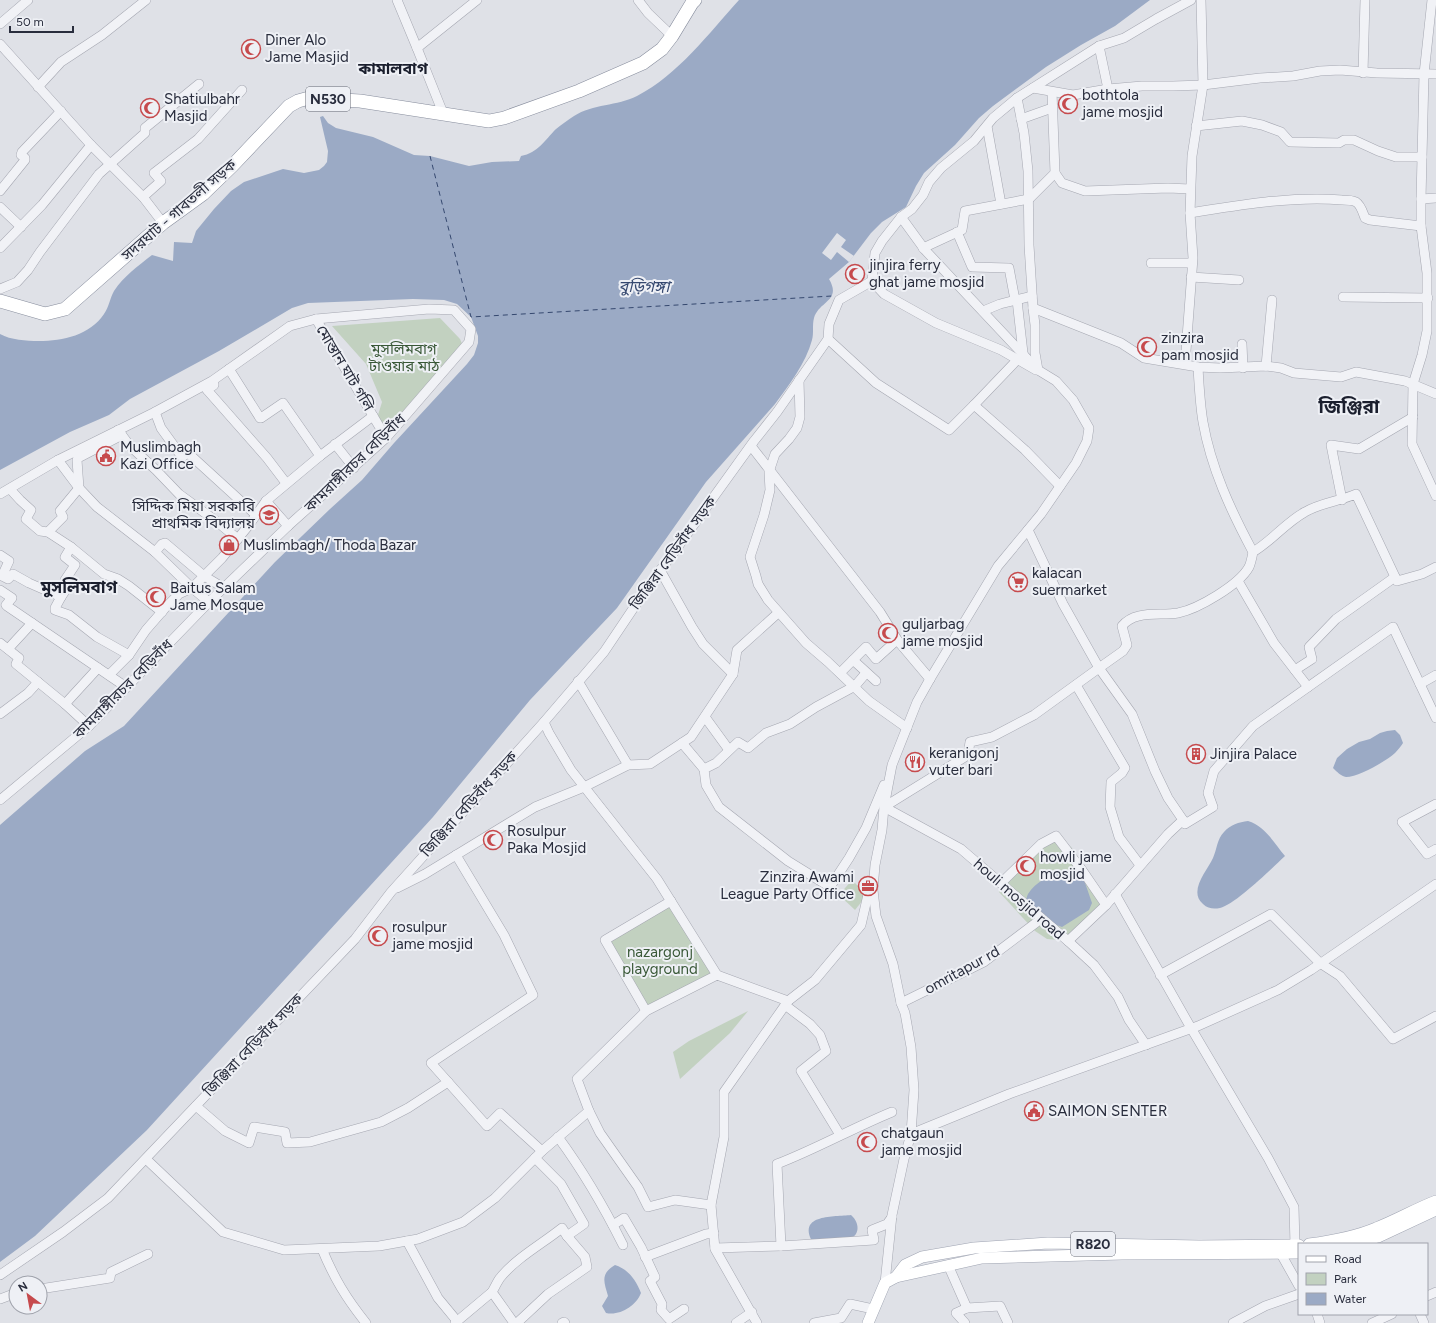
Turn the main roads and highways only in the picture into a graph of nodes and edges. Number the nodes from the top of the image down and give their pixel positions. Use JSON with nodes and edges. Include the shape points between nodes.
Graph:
{"nodes":[{"id":1,"x":695,"y":0,"type":"edge"},
{"id":2,"x":0,"y":301,"type":"edge"},
{"id":3,"x":1436,"y":1201,"type":"edge"},
{"id":4,"x":1436,"y":1210,"type":"edge"},
{"id":5,"x":1317,"y":1243,"type":"edge"},
{"id":6,"x":1354,"y":1243,"type":"edge"},
{"id":7,"x":1242,"y":1250,"type":"junction"},
{"id":8,"x":1298,"y":1252,"type":"edge"},
{"id":9,"x":896,"y":1277,"type":"junction"},
{"id":10,"x":868,"y":1323,"type":"edge"}],
"edges":[{"from":1,"to":2,"type":"highway","name":"সদরঘাট - গাবতলী সড়ক","number":"N530","via":[[662,49],[642,63],[579,91],[504,118],[489,121],[360,101],[309,98],[298,101],[289,106],[203,194],[163,223],[65,309],[45,314]]},
{"from":3,"to":5,"type":"main road","via":[[1375,1229]]},
{"from":4,"to":6,"type":"main road","via":[[1378,1236]]},
{"from":7,"to":8,"type":"main road","number":"R820"},
{"from":7,"to":8,"type":"main road","number":"R820","via":[[1281,1254]]},
{"from":7,"to":9,"type":"main road","number":"R820","via":[[982,1258]]},
{"from":7,"to":9,"type":"main road","number":"R820","via":[[1048,1243],[974,1248],[922,1257],[905,1264]]},
{"from":9,"to":10,"type":"main road","number":"R820","via":[[885,1283]]}]}
